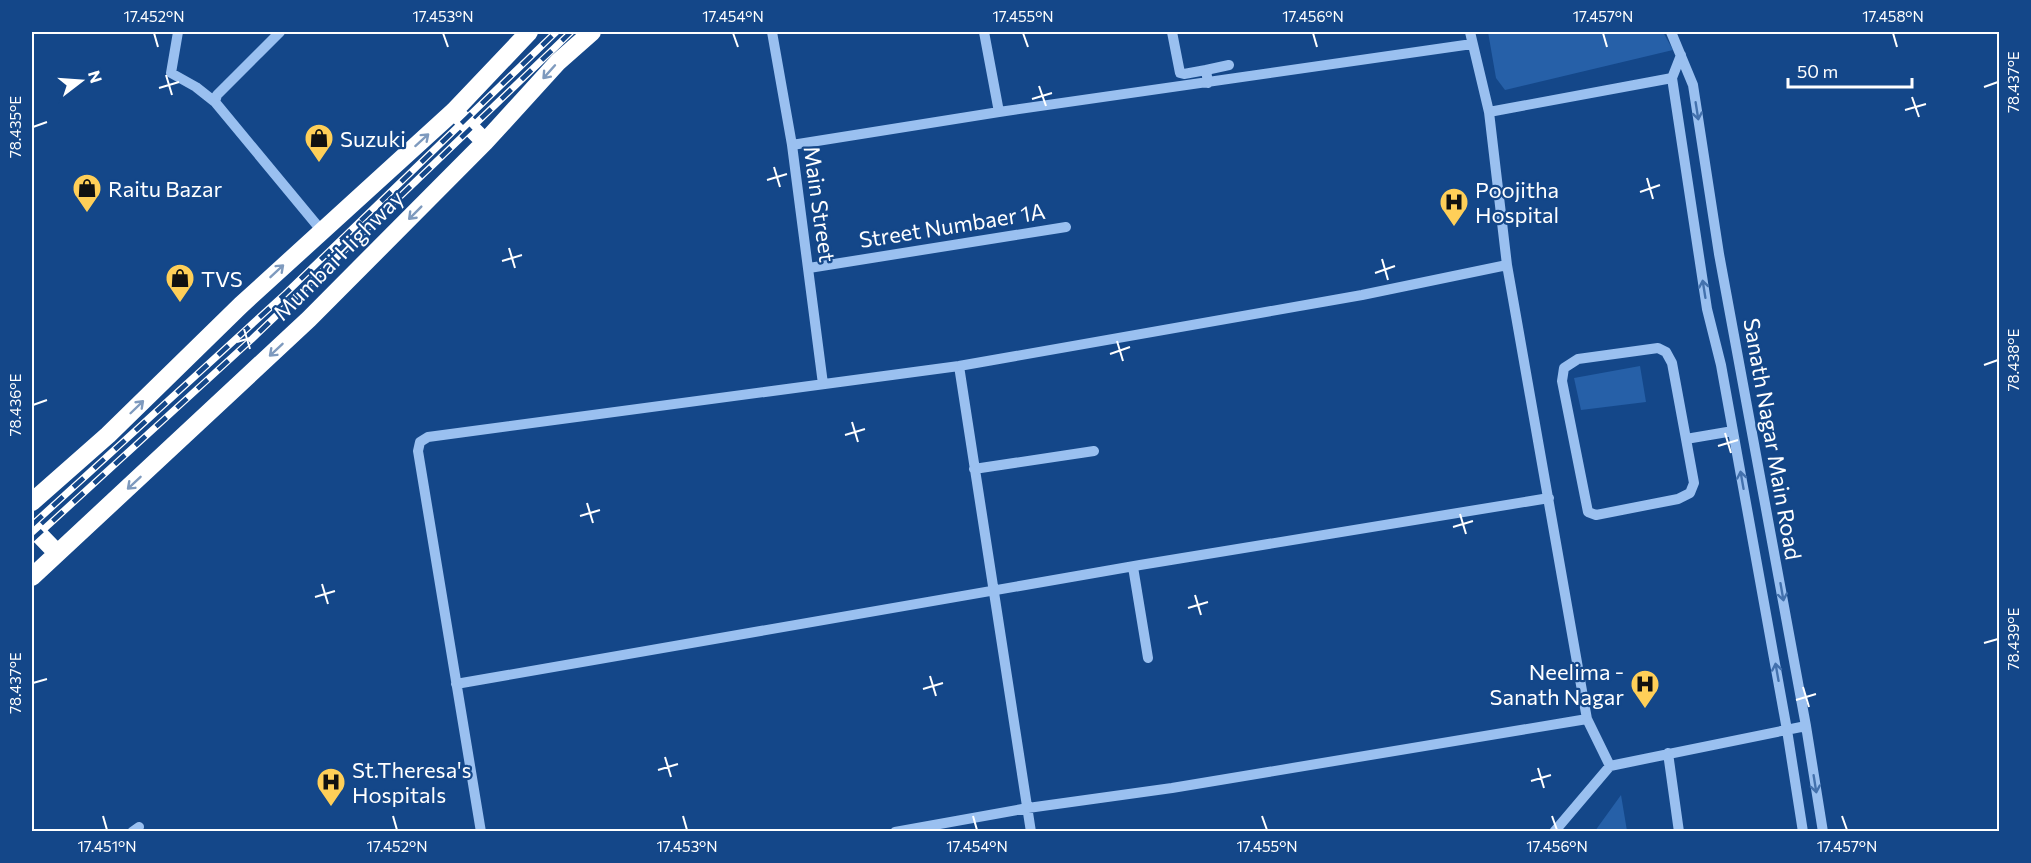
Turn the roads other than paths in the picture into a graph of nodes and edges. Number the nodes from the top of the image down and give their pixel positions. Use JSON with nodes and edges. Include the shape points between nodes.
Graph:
{"nodes":[{"id":1,"x":178,"y":32,"type":"edge"},
{"id":2,"x":280,"y":32,"type":"edge"},
{"id":3,"x":529,"y":32,"type":"edge"},
{"id":4,"x":592,"y":32,"type":"edge"},
{"id":5,"x":772,"y":32,"type":"edge"},
{"id":6,"x":984,"y":32,"type":"edge"},
{"id":7,"x":1172,"y":32,"type":"edge"},
{"id":8,"x":1470,"y":32,"type":"edge"},
{"id":9,"x":1671,"y":32,"type":"edge"},
{"id":10,"x":1472,"y":44,"type":"junction"},
{"id":11,"x":1681,"y":55,"type":"junction"},
{"id":12,"x":1206,"y":70,"type":"junction"},
{"id":13,"x":1672,"y":78,"type":"junction"},
{"id":14,"x":1221,"y":81,"type":"junction"},
{"id":15,"x":1208,"y":83,"type":"junction"},
{"id":16,"x":214,"y":102,"type":"junction"},
{"id":17,"x":454,"y":111,"type":"junction"},
{"id":18,"x":999,"y":112,"type":"junction"},
{"id":19,"x":1489,"y":112,"type":"junction"},
{"id":20,"x":485,"y":142,"type":"junction"},
{"id":21,"x":792,"y":144,"type":"junction"},
{"id":22,"x":1066,"y":227,"type":"dead end"},
{"id":23,"x":321,"y":230,"type":"junction"},
{"id":24,"x":1507,"y":265,"type":"junction"},
{"id":25,"x":809,"y":268,"type":"junction"},
{"id":26,"x":959,"y":366,"type":"junction"},
{"id":27,"x":823,"y":384,"type":"junction"},
{"id":28,"x":1733,"y":431,"type":"junction"},
{"id":29,"x":1686,"y":439,"type":"junction"},
{"id":30,"x":1094,"y":451,"type":"dead end"},
{"id":31,"x":974,"y":469,"type":"junction"},
{"id":32,"x":1549,"y":498,"type":"junction"},
{"id":33,"x":32,"y":502,"type":"edge"},
{"id":34,"x":32,"y":527,"type":"edge"},
{"id":35,"x":57,"y":554,"type":"junction"},
{"id":36,"x":1133,"y":567,"type":"junction"},
{"id":37,"x":32,"y":577,"type":"edge"},
{"id":38,"x":993,"y":590,"type":"junction"},
{"id":39,"x":1148,"y":658,"type":"dead end"},
{"id":40,"x":456,"y":684,"type":"junction"},
{"id":41,"x":1587,"y":719,"type":"junction"},
{"id":42,"x":1806,"y":726,"type":"junction"},
{"id":43,"x":1787,"y":730,"type":"junction"},
{"id":44,"x":1668,"y":753,"type":"junction"},
{"id":45,"x":1610,"y":766,"type":"junction"},
{"id":46,"x":1028,"y":808,"type":"junction"},
{"id":47,"x":481,"y":831,"type":"edge"},
{"id":48,"x":895,"y":831,"type":"edge"},
{"id":49,"x":1030,"y":831,"type":"edge"},
{"id":50,"x":1554,"y":831,"type":"edge"},
{"id":51,"x":1678,"y":831,"type":"edge"},
{"id":52,"x":1803,"y":831,"type":"edge"},
{"id":53,"x":1823,"y":831,"type":"edge"}],
"edges":[{"from":1,"to":16,"type":"street","via":[[171,73]]},
{"from":2,"to":16,"type":"street"},
{"from":3,"to":17,"type":"highway","name":"Mumbai Highway"},
{"from":4,"to":20,"type":"highway","name":"Mumbai Highway","one_way":true,"via":[[558,62]]},
{"from":5,"to":21,"type":"street","name":"Main Street"},
{"from":6,"to":18,"type":"street"},
{"from":7,"to":12,"type":"street","via":[[1180,73]]},
{"from":8,"to":10,"type":"street"},
{"from":9,"to":11,"type":"street","name":"Sanath Nagar Main Road"},
{"from":10,"to":14,"type":"street"},
{"from":10,"to":19,"type":"street"},
{"from":11,"to":13,"type":"street"},
{"from":11,"to":42,"type":"street","name":"Sanath Nagar Main Road","one_way":true,"via":[[1693,85],[1719,254]]},
{"from":12,"to":14,"type":"street","via":[[1224,66]]},
{"from":12,"to":15,"type":"street"},
{"from":13,"to":19,"type":"street"},
{"from":28,"to":13,"type":"street","one_way":true,"via":[[1707,309]]},
{"from":14,"to":15,"type":"street"},
{"from":15,"to":18,"type":"street"},
{"from":16,"to":23,"type":"street"},
{"from":17,"to":20,"type":"highway"},
{"from":23,"to":17,"type":"highway","name":"Mumbai Highway","one_way":true},
{"from":18,"to":21,"type":"street"},
{"from":19,"to":24,"type":"street"},
{"from":20,"to":35,"type":"highway","name":"Mumbai Highway","one_way":true,"via":[[309,319]]},
{"from":21,"to":25,"type":"street","name":"Main Street"},
{"from":22,"to":25,"type":"street","name":"Street Numbaer 1A"},
{"from":33,"to":23,"type":"highway","name":"Mumbai Highway","one_way":true,"via":[[108,435]]},
{"from":24,"to":26,"type":"street","via":[[1362,295]]},
{"from":24,"to":32,"type":"street"},
{"from":25,"to":27,"type":"street","name":"Main Street"},
{"from":26,"to":27,"type":"street"},
{"from":26,"to":31,"type":"street"},
{"from":27,"to":40,"type":"street","via":[[428,437],[420,442],[418,451]]},
{"from":28,"to":29,"type":"street"},
{"from":43,"to":28,"type":"street","one_way":true},
{"from":29,"to":29,"type":"street","via":[[1694,483],[1690,493],[1678,499],[1596,515],[1588,512],[1562,381],[1564,368],[1578,359],[1658,348],[1666,352],[1672,363]]},
{"from":30,"to":31,"type":"street"},
{"from":31,"to":38,"type":"street"},
{"from":32,"to":36,"type":"street"},
{"from":32,"to":41,"type":"street"},
{"from":34,"to":35,"type":"highway"},
{"from":35,"to":37,"type":"highway","name":"Mumbai Highway"},
{"from":36,"to":38,"type":"street"},
{"from":36,"to":39,"type":"street"},
{"from":38,"to":40,"type":"street"},
{"from":38,"to":46,"type":"street"},
{"from":40,"to":47,"type":"street"},
{"from":41,"to":45,"type":"street"},
{"from":41,"to":46,"type":"street"},
{"from":42,"to":43,"type":"street"},
{"from":42,"to":53,"type":"street","name":"Sanath Nagar Main Road","one_way":true},
{"from":43,"to":44,"type":"street"},
{"from":43,"to":52,"type":"street"},
{"from":44,"to":45,"type":"street"},
{"from":44,"to":51,"type":"street"},
{"from":45,"to":50,"type":"street"},
{"from":46,"to":48,"type":"street"},
{"from":46,"to":49,"type":"street"}]}
